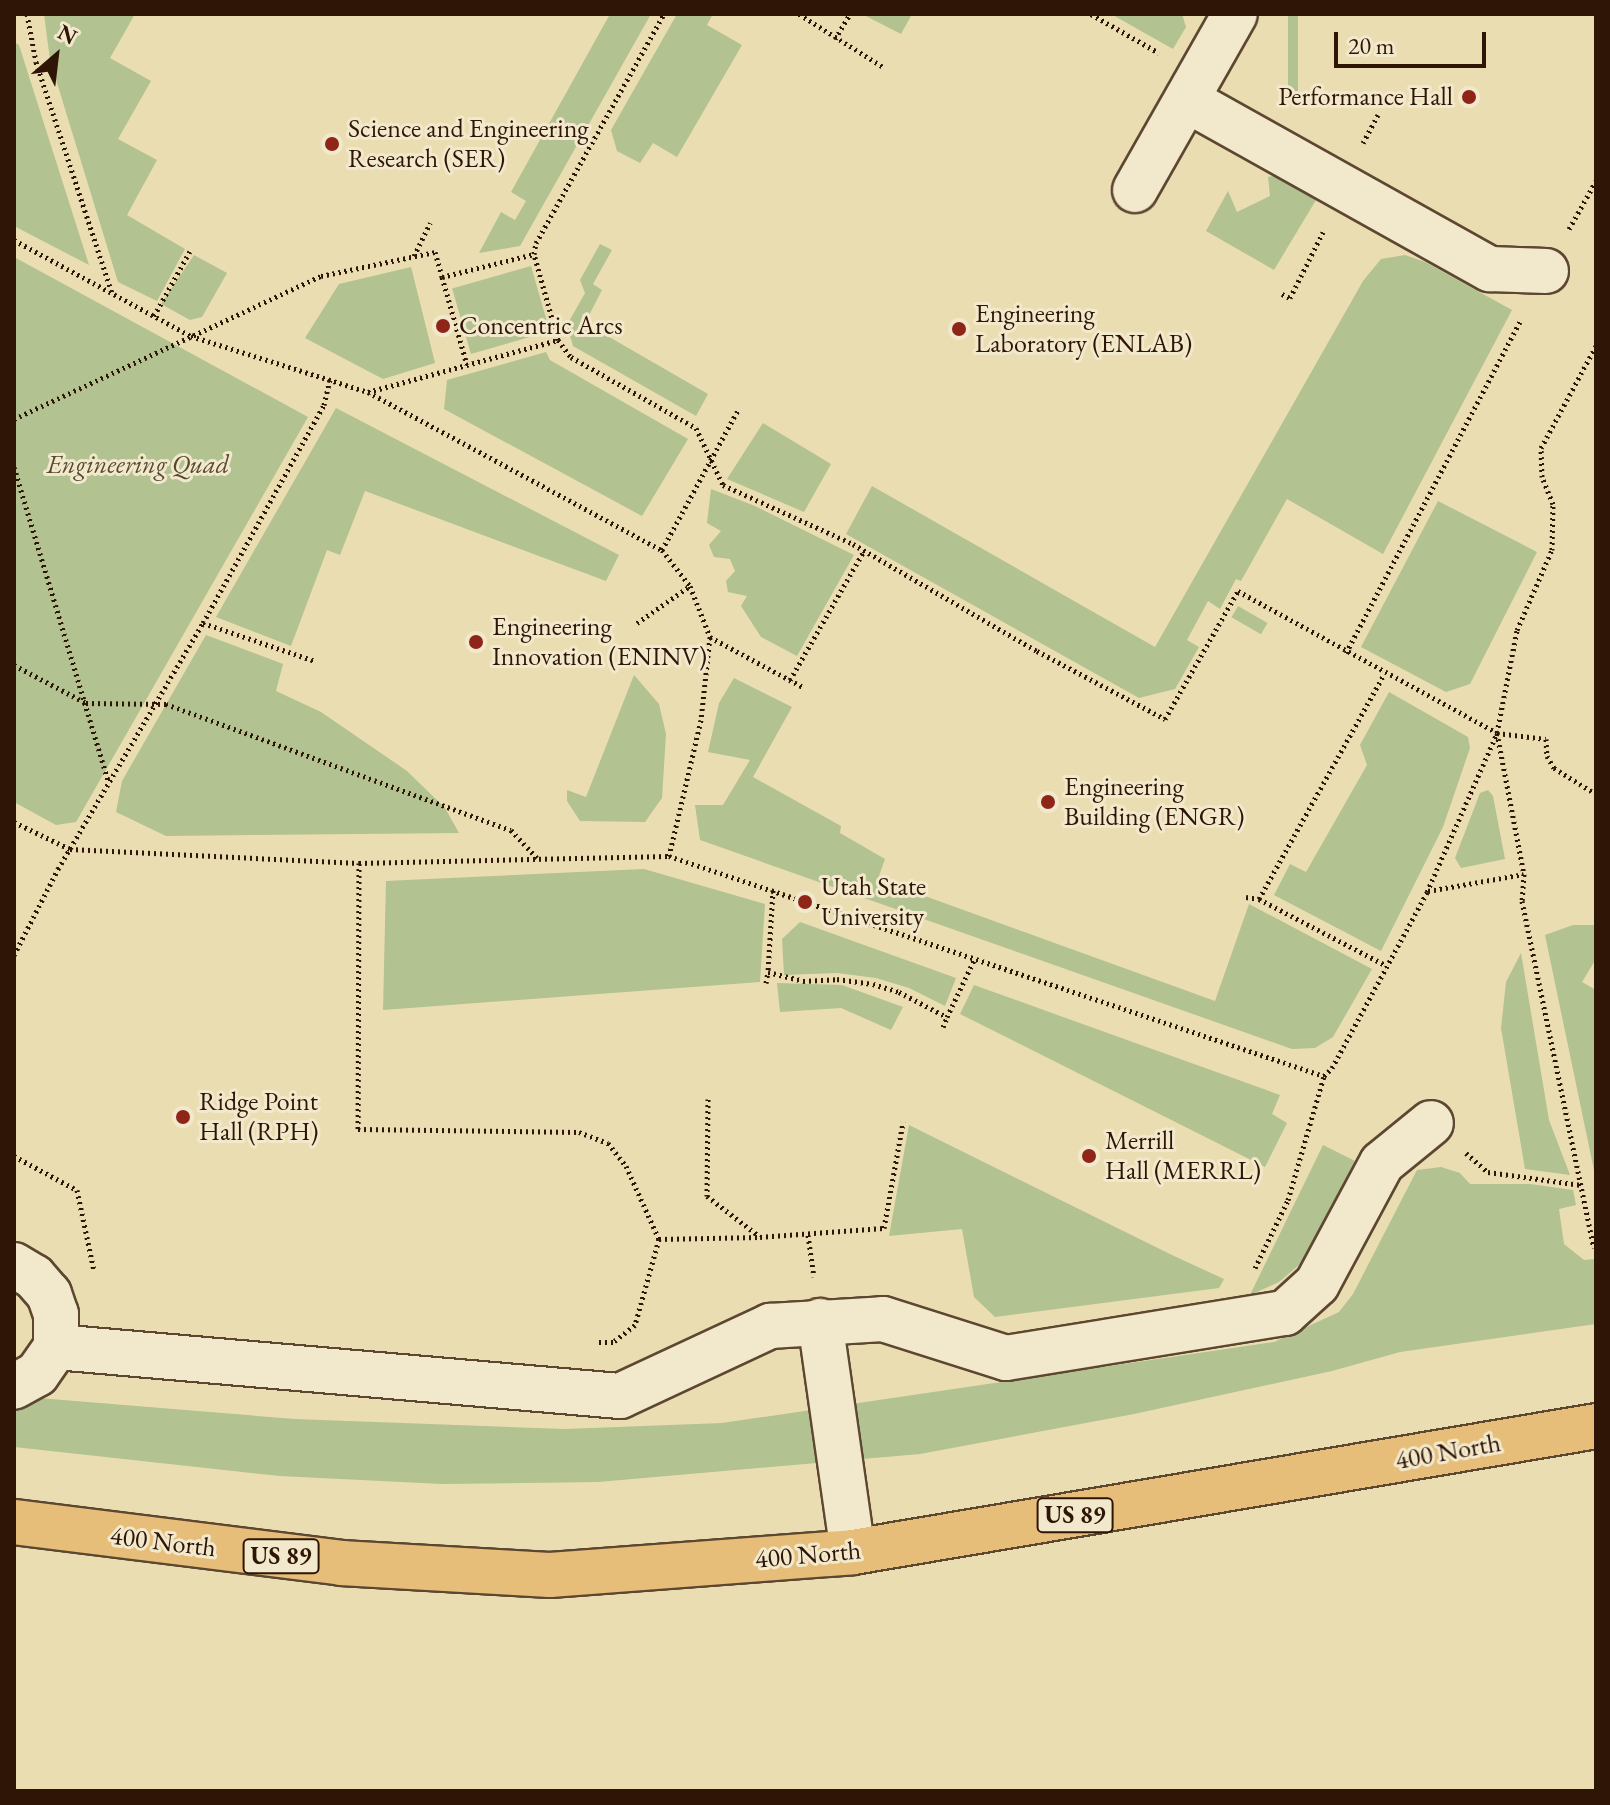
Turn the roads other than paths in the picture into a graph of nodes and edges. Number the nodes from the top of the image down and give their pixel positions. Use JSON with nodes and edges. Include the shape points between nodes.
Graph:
{"nodes":[{"id":1,"x":1235,"y":14,"type":"edge"},
{"id":2,"x":1187,"y":100,"type":"junction"},
{"id":3,"x":1135,"y":190,"type":"dead end"},
{"id":4,"x":1546,"y":271,"type":"road end"},
{"id":5,"x":1431,"y":1123,"type":"road end"},
{"id":6,"x":14,"y":1265,"type":"edge"},
{"id":7,"x":820,"y":1321,"type":"junction"},
{"id":8,"x":56,"y":1347,"type":"junction"},
{"id":9,"x":14,"y":1387,"type":"edge"},
{"id":10,"x":1596,"y":1426,"type":"edge"},
{"id":11,"x":14,"y":1522,"type":"edge"},
{"id":12,"x":853,"y":1552,"type":"junction"}],
"edges":[{"from":1,"to":2,"type":"lane"},
{"from":2,"to":3,"type":"lane"},
{"from":2,"to":4,"type":"lane","via":[[1490,269]]},
{"from":5,"to":7,"type":"lane","via":[[1382,1163],[1317,1284],[1285,1313],[1006,1358],[883,1319]]},
{"from":6,"to":8,"type":"lane","via":[[49,1294],[56,1314]]},
{"from":7,"to":8,"type":"lane","via":[[770,1326],[620,1396]]},
{"from":7,"to":12,"type":"lane"},
{"from":8,"to":9,"type":"lane","via":[[37,1374]]},
{"from":10,"to":12,"type":"main road","name":"400 North","number":"US 89"},
{"from":11,"to":12,"type":"main road","name":"400 North","number":"US 89","via":[[341,1563],[550,1575]]}]}
